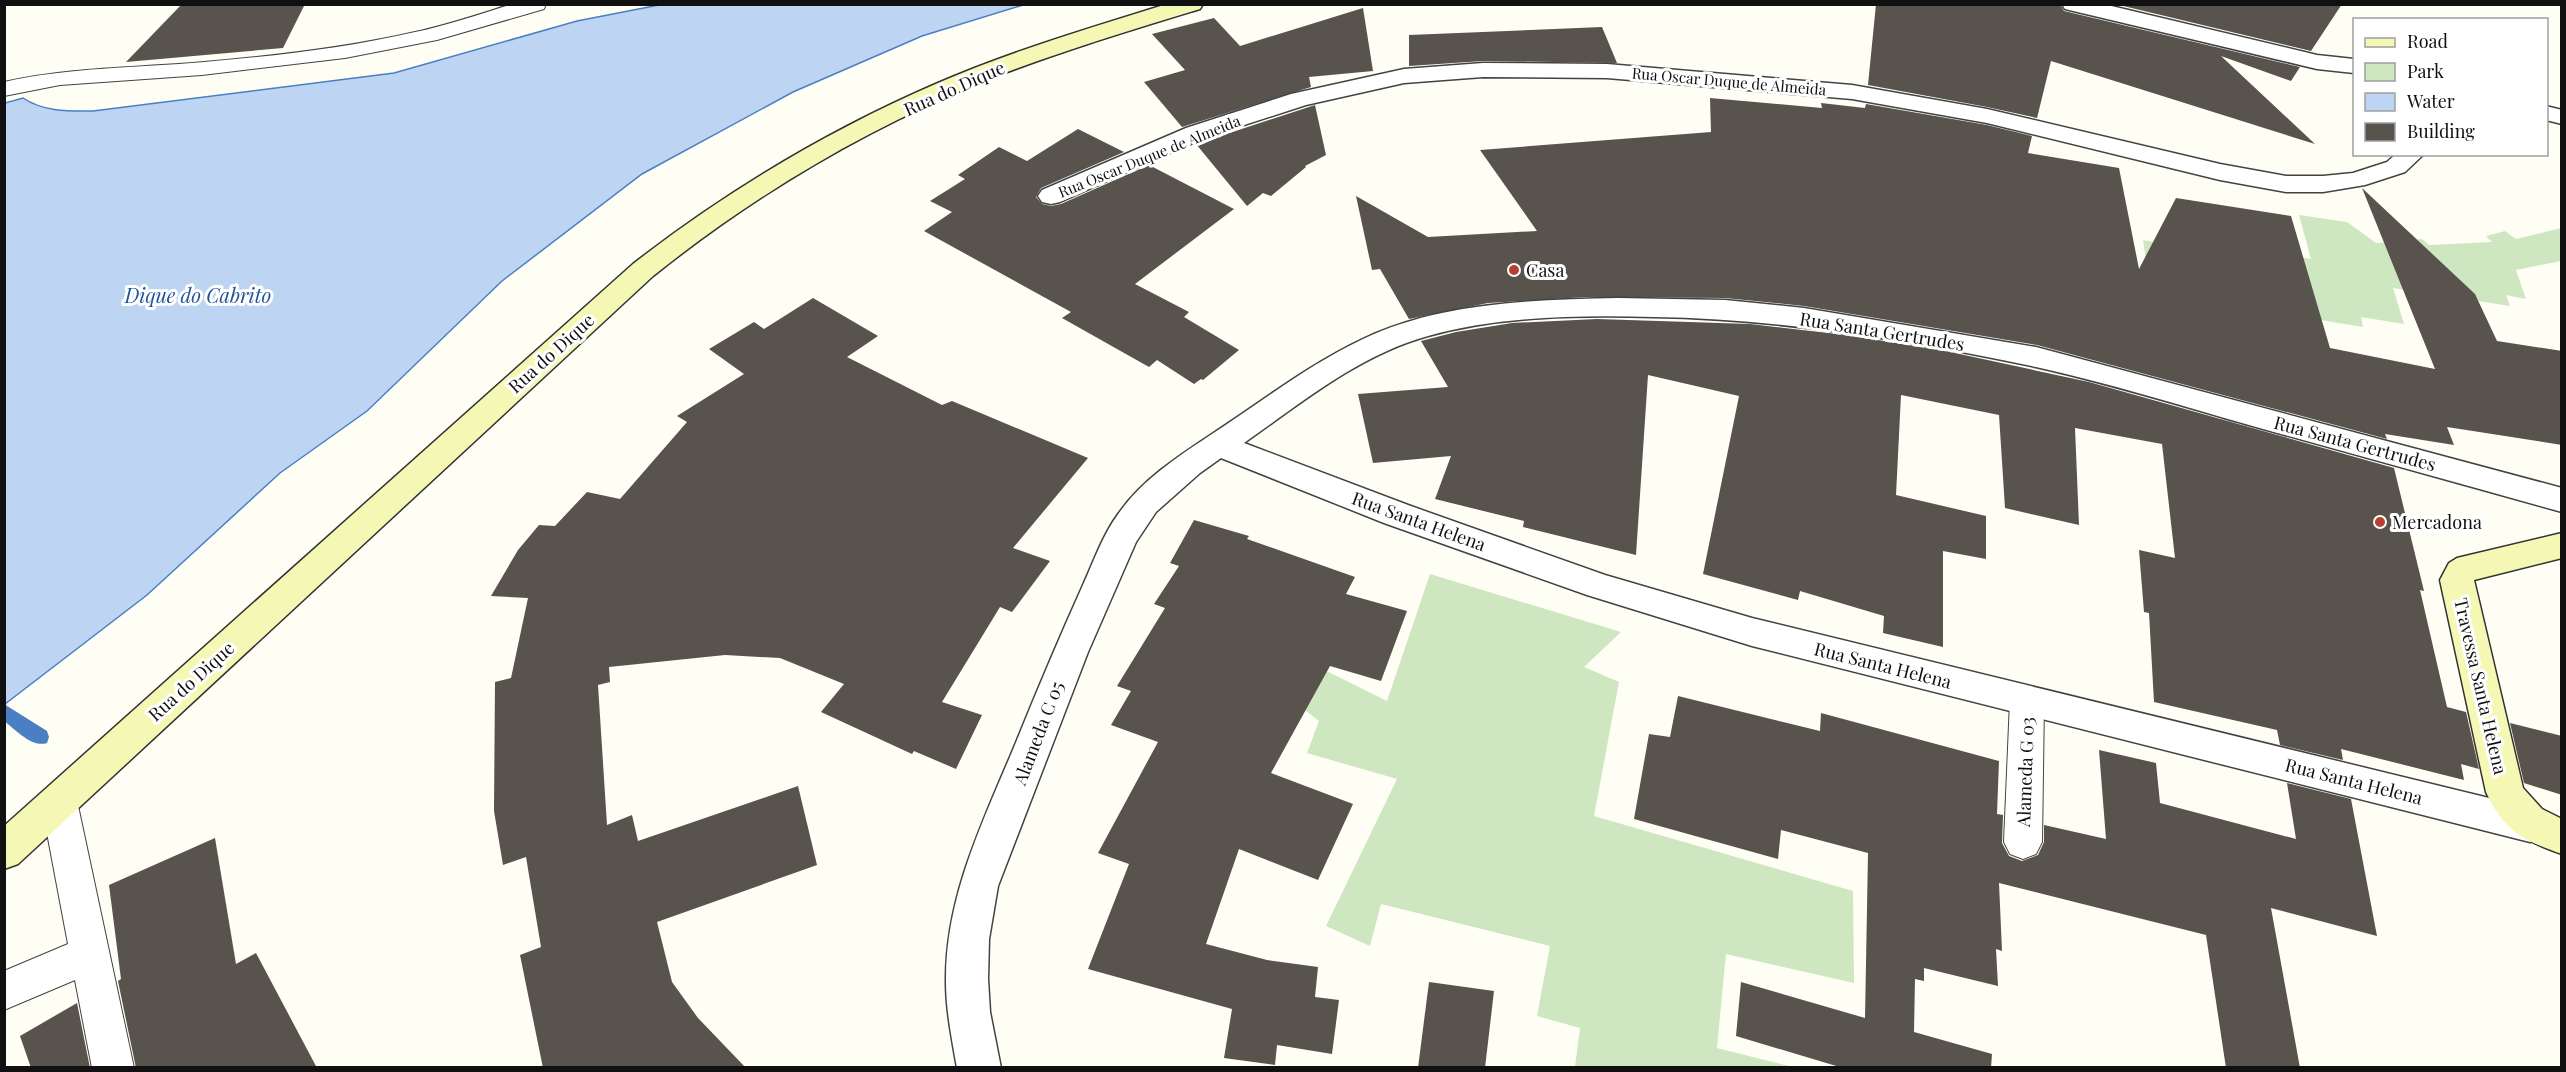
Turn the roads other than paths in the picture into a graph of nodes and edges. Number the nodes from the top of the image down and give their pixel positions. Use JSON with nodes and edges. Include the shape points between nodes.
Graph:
{"nodes":[{"id":1,"x":536,"y":4,"type":"edge"},
{"id":2,"x":1192,"y":4,"type":"edge"},
{"id":3,"x":2073,"y":4,"type":"edge"},
{"id":4,"x":2317,"y":62,"type":"junction"},
{"id":5,"x":2353,"y":66,"type":"edge"},
{"id":6,"x":2353,"y":74,"type":"edge"},
{"id":7,"x":14,"y":86,"type":"edge"},
{"id":8,"x":2410,"y":156,"type":"edge"},
{"id":9,"x":1051,"y":196,"type":"dead end"},
{"id":10,"x":1218,"y":446,"type":"junction"},
{"id":11,"x":2562,"y":500,"type":"edge"},
{"id":12,"x":2562,"y":545,"type":"edge"},
{"id":13,"x":2027,"y":701,"type":"junction"},
{"id":14,"x":59,"y":801,"type":"junction"},
{"id":15,"x":2546,"y":831,"type":"edge"},
{"id":16,"x":2024,"y":842,"type":"dead end"},
{"id":17,"x":4,"y":851,"type":"edge"},
{"id":18,"x":90,"y":954,"type":"junction"},
{"id":19,"x":4,"y":991,"type":"edge"},
{"id":20,"x":113,"y":1068,"type":"edge"},
{"id":21,"x":979,"y":1068,"type":"edge"}],
"edges":[{"from":1,"to":7,"type":"lane","via":[[379,46],[228,66],[103,73]]},
{"from":2,"to":14,"type":"street","name":"Rua do Dique","via":[[1060,46],[945,89],[838,142],[696,228],[643,270]]},
{"from":3,"to":4,"type":"street"},
{"from":4,"to":5,"type":"street"},
{"from":4,"to":6,"type":"street"},
{"from":8,"to":9,"type":"street","name":"Rua Oscar Duque de Almeida","via":[[2396,167],[2356,180],[2286,184],[1987,116],[1852,92],[1607,70],[1483,70],[1404,76],[1300,99],[1196,134]]},
{"from":10,"to":11,"type":"street","name":"Rua Santa Gertrudes","via":[[1316,378],[1374,345],[1422,328],[1476,316],[1543,309],[1725,309],[1816,319],[2036,357]]},
{"from":10,"to":13,"type":"street","name":"Rua Santa Helena","via":[[1599,586],[1752,632]]},
{"from":10,"to":21,"type":"street","name":"Alameda C 05","via":[[1189,465],[1145,504],[1119,542],[1070,652],[978,886],[966,953],[967,995]]},
{"from":12,"to":15,"type":"street","name":"Travessa Santa Helena","via":[[2469,567],[2457,580],[2505,792],[2515,809]]},
{"from":13,"to":15,"type":"street","name":"Rua Santa Helena"},
{"from":13,"to":16,"type":"lane","name":"Alameda G 03"},
{"from":14,"to":17,"type":"street","name":"Rua do Dique"},
{"from":14,"to":18,"type":"lane"},
{"from":18,"to":19,"type":"lane"},
{"from":18,"to":20,"type":"lane"}]}
